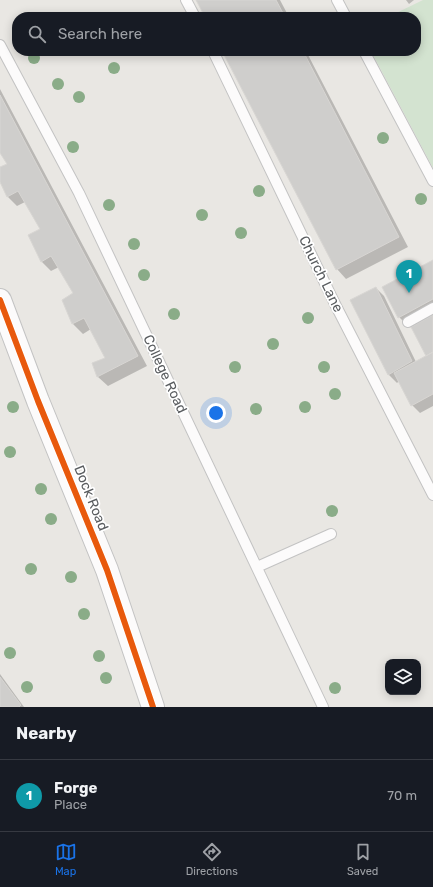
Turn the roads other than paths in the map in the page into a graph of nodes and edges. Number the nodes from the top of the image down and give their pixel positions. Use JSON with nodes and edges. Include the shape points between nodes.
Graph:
{"nodes":[{"id":1,"x":186,"y":0,"type":"edge"},
{"id":2,"x":337,"y":0,"type":"edge"},
{"id":3,"x":192,"y":12,"type":"edge"},
{"id":4,"x":343,"y":12,"type":"edge"},
{"id":5,"x":0,"y":45,"type":"edge"},
{"id":6,"x":215,"y":56,"type":"edge"},
{"id":7,"x":367,"y":56,"type":"edge"},
{"id":8,"x":433,"y":181,"type":"edge"},
{"id":9,"x":0,"y":300,"type":"edge"},
{"id":10,"x":433,"y":308,"type":"edge"},
{"id":11,"x":408,"y":322,"type":"dead end"},
{"id":12,"x":433,"y":495,"type":"edge"},
{"id":13,"x":331,"y":534,"type":"dead end"},
{"id":14,"x":257,"y":568,"type":"junction"},
{"id":15,"x":153,"y":707,"type":"edge"},
{"id":16,"x":323,"y":707,"type":"edge"}],
"edges":[{"from":1,"to":3,"type":"lane"},
{"from":2,"to":4,"type":"lane"},
{"from":5,"to":14,"type":"lane","name":"College Road","via":[[79,193]]},
{"from":6,"to":12,"type":"lane","name":"Church Lane","via":[[335,304]]},
{"from":7,"to":8,"type":"lane"},
{"from":9,"to":15,"type":"street","name":"Dock Road","via":[[107,570]]},
{"from":10,"to":11,"type":"lane"},
{"from":13,"to":14,"type":"lane"},
{"from":14,"to":16,"type":"lane","name":"College Road"}]}
